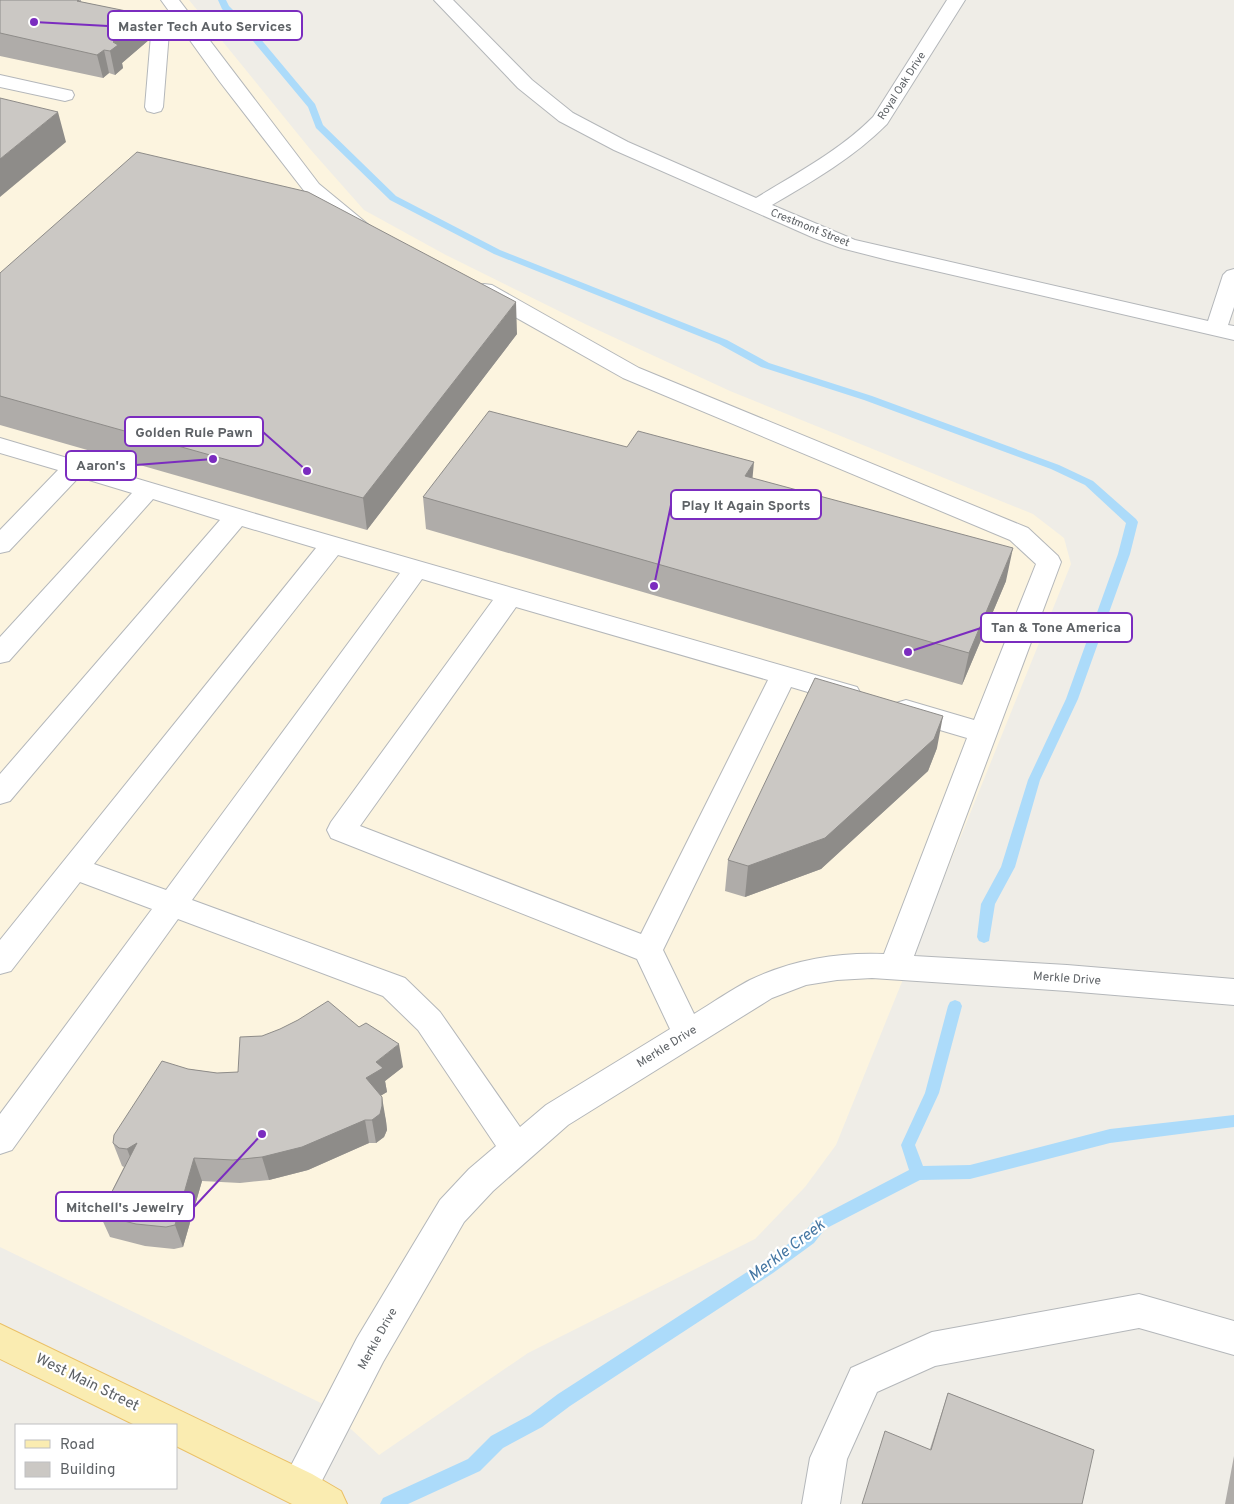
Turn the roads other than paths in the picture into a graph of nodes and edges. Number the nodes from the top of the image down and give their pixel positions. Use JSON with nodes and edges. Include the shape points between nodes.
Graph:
{"nodes":[{"id":1,"x":46,"y":0,"type":"edge"},
{"id":2,"x":170,"y":0,"type":"edge"},
{"id":3,"x":443,"y":0,"type":"edge"},
{"id":4,"x":956,"y":0,"type":"edge"},
{"id":5,"x":106,"y":7,"type":"edge"},
{"id":6,"x":0,"y":81,"type":"edge"},
{"id":7,"x":65,"y":95,"type":"dead end"},
{"id":8,"x":154,"y":107,"type":"dead end"},
{"id":9,"x":757,"y":206,"type":"junction"},
{"id":10,"x":381,"y":240,"type":"edge"},
{"id":11,"x":1234,"y":275,"type":"edge"},
{"id":12,"x":468,"y":283,"type":"edge"},
{"id":13,"x":1225,"y":331,"type":"edge"},
{"id":14,"x":0,"y":445,"type":"edge"},
{"id":15,"x":74,"y":467,"type":"junction"},
{"id":16,"x":148,"y":490,"type":"junction"},
{"id":17,"x":237,"y":516,"type":"junction"},
{"id":18,"x":332,"y":544,"type":"junction"},
{"id":19,"x":0,"y":545,"type":"edge"},
{"id":20,"x":416,"y":569,"type":"junction"},
{"id":21,"x":510,"y":596,"type":"junction"},
{"id":22,"x":0,"y":654,"type":"edge"},
{"id":23,"x":784,"y":675,"type":"junction"},
{"id":24,"x":983,"y":733,"type":"junction"},
{"id":25,"x":0,"y":794,"type":"edge"},
{"id":26,"x":74,"y":868,"type":"junction"},
{"id":27,"x":170,"y":904,"type":"junction"},
{"id":28,"x":648,"y":950,"type":"junction"},
{"id":29,"x":0,"y":962,"type":"edge"},
{"id":30,"x":895,"y":966,"type":"junction"},
{"id":31,"x":1234,"y":992,"type":"edge"},
{"id":32,"x":688,"y":1034,"type":"junction"},
{"id":33,"x":0,"y":1140,"type":"edge"},
{"id":34,"x":516,"y":1148,"type":"junction"},
{"id":35,"x":1234,"y":1338,"type":"edge"},
{"id":36,"x":0,"y":1340,"type":"edge"},
{"id":37,"x":171,"y":1424,"type":"edge"},
{"id":38,"x":178,"y":1428,"type":"edge"},
{"id":39,"x":316,"y":1497,"type":"edge"},
{"id":40,"x":821,"y":1504,"type":"edge"}],
"edges":[{"from":1,"to":5,"type":"street"},
{"from":2,"to":10,"type":"street","via":[[312,188],[364,231]]},
{"from":3,"to":9,"type":"street","name":"Crestmont Street","via":[[525,84],[566,117],[621,146]]},
{"from":4,"to":9,"type":"street","name":"Royal Oak Drive","via":[[880,120],[865,137]]},
{"from":5,"to":8,"type":"street","via":[[160,32]]},
{"from":6,"to":7,"type":"street"},
{"from":9,"to":13,"type":"street","name":"Crestmont Street","via":[[848,244]]},
{"from":11,"to":13,"type":"street"},
{"from":12,"to":24,"type":"street","via":[[631,373],[1019,534],[1049,562]]},
{"from":14,"to":15,"type":"street"},
{"from":15,"to":16,"type":"street"},
{"from":15,"to":19,"type":"street"},
{"from":16,"to":17,"type":"street"},
{"from":16,"to":22,"type":"street"},
{"from":17,"to":18,"type":"street"},
{"from":17,"to":25,"type":"street"},
{"from":18,"to":20,"type":"street"},
{"from":18,"to":26,"type":"street"},
{"from":20,"to":21,"type":"street"},
{"from":20,"to":27,"type":"street"},
{"from":21,"to":23,"type":"street"},
{"from":21,"to":28,"type":"street","via":[[342,830]]},
{"from":23,"to":24,"type":"street"},
{"from":23,"to":28,"type":"street"},
{"from":24,"to":30,"type":"street"},
{"from":26,"to":27,"type":"street"},
{"from":26,"to":29,"type":"street"},
{"from":27,"to":33,"type":"street"},
{"from":27,"to":34,"type":"street","via":[[394,987],[429,1021]]},
{"from":28,"to":32,"type":"street"},
{"from":30,"to":31,"type":"street","name":"Merkle Drive"},
{"from":30,"to":32,"type":"street","name":"Merkle Drive","via":[[837,968],[805,973],[761,989]]},
{"from":32,"to":34,"type":"street","name":"Merkle Drive","via":[[557,1115]]},
{"from":34,"to":39,"type":"street","name":"Merkle Drive","via":[[452,1211],[370,1350]]},
{"from":35,"to":40,"type":"street","via":[[1139,1311],[932,1349],[864,1380],[829,1458]]},
{"from":36,"to":37,"type":"main road","name":"West Main Street"},
{"from":38,"to":39,"type":"main road","name":"West Main Street"}]}
